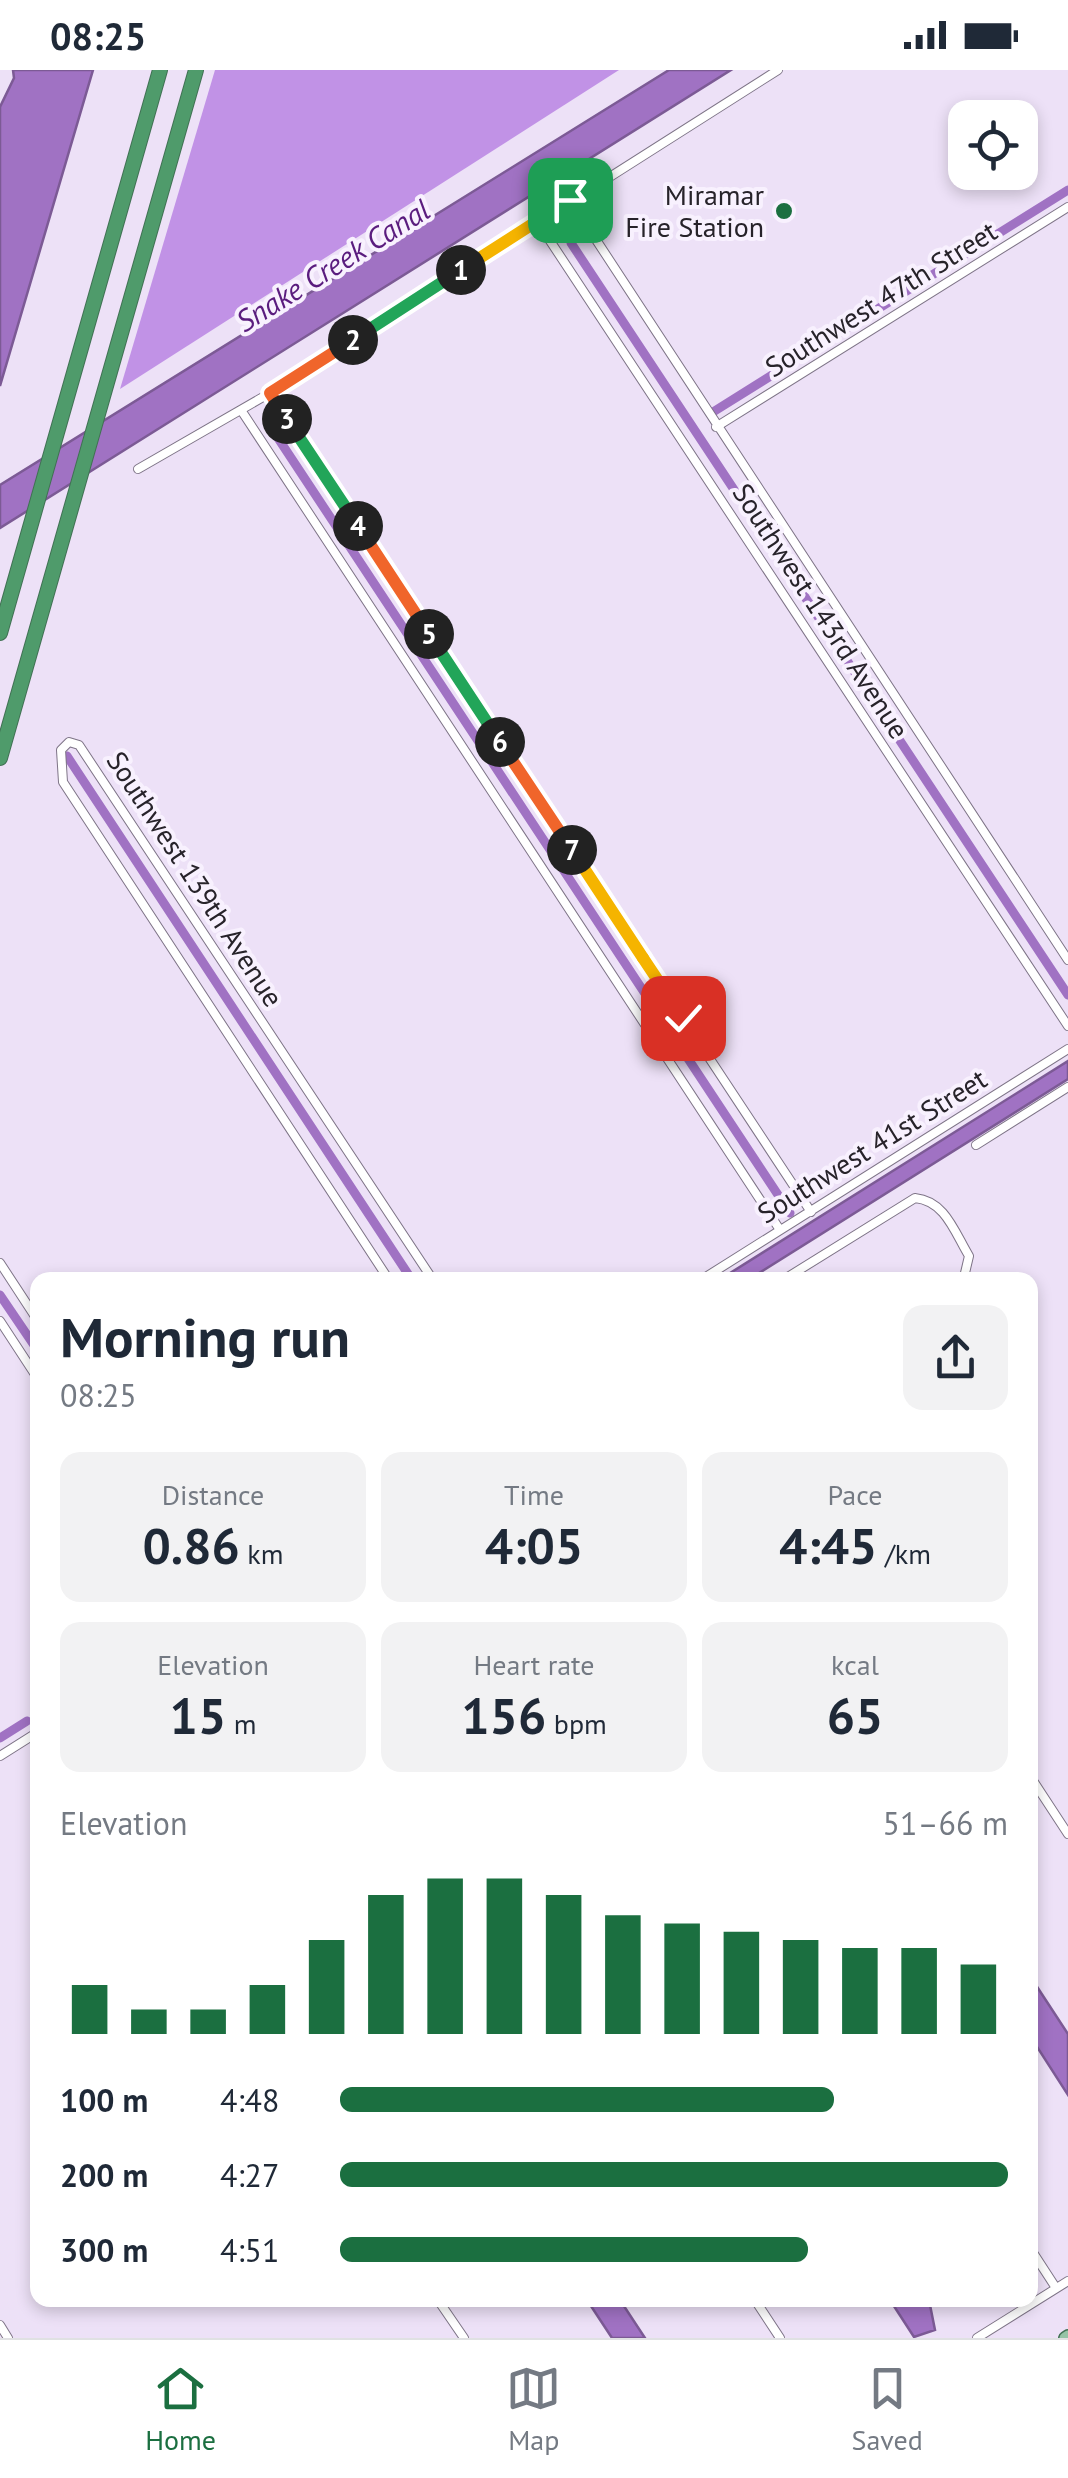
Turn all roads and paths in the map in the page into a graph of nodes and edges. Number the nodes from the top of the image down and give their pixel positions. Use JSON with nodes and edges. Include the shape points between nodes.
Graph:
{"nodes":[{"id":1,"x":160,"y":70,"type":"edge"},
{"id":2,"x":196,"y":70,"type":"edge"},
{"id":3,"x":778,"y":70,"type":"edge"},
{"id":4,"x":570,"y":200,"type":"junction"},
{"id":5,"x":1068,"y":207,"type":"edge"},
{"id":6,"x":538,"y":221,"type":"junction"},
{"id":7,"x":270,"y":393,"type":"junction"},
{"id":8,"x":241,"y":410,"type":"junction"},
{"id":9,"x":716,"y":427,"type":"junction"},
{"id":10,"x":138,"y":469,"type":"dead end"},
{"id":11,"x":0,"y":633,"type":"edge"},
{"id":12,"x":0,"y":758,"type":"edge"},
{"id":13,"x":1068,"y":960,"type":"edge"},
{"id":14,"x":1068,"y":1026,"type":"edge"},
{"id":15,"x":1068,"y":1049,"type":"edge"},
{"id":16,"x":1068,"y":1087,"type":"edge"},
{"id":17,"x":976,"y":1144,"type":"dead end"},
{"id":18,"x":811,"y":1212,"type":"junction"},
{"id":19,"x":780,"y":1230,"type":"junction"},
{"id":20,"x":0,"y":1264,"type":"edge"},
{"id":21,"x":384,"y":1272,"type":"edge"},
{"id":22,"x":428,"y":1272,"type":"edge"},
{"id":23,"x":714,"y":1272,"type":"edge"},
{"id":24,"x":796,"y":1272,"type":"edge"},
{"id":25,"x":965,"y":1272,"type":"edge"},
{"id":26,"x":30,"y":1309,"type":"edge"},
{"id":27,"x":0,"y":1321,"type":"edge"},
{"id":28,"x":30,"y":1367,"type":"edge"},
{"id":29,"x":30,"y":1737,"type":"edge"},
{"id":30,"x":0,"y":1756,"type":"edge"},
{"id":31,"x":1038,"y":1788,"type":"edge"},
{"id":32,"x":1068,"y":1834,"type":"edge"},
{"id":33,"x":1038,"y":2260,"type":"edge"},
{"id":34,"x":1068,"y":2280,"type":"edge"},
{"id":35,"x":1056,"y":2288,"type":"junction"},
{"id":36,"x":1038,"y":2299,"type":"edge"},
{"id":37,"x":443,"y":2307,"type":"edge"},
{"id":38,"x":760,"y":2307,"type":"edge"},
{"id":39,"x":1026,"y":2307,"type":"edge"},
{"id":40,"x":0,"y":2325,"type":"edge"},
{"id":41,"x":8,"y":2338,"type":"edge"},
{"id":42,"x":464,"y":2338,"type":"edge"},
{"id":43,"x":780,"y":2338,"type":"edge"},
{"id":44,"x":977,"y":2338,"type":"edge"}],
"edges":[{"from":1,"to":11,"type":"highway"},
{"from":2,"to":12,"type":"highway"},
{"from":3,"to":4,"type":"street"},
{"from":4,"to":6,"type":"street"},
{"from":4,"to":9,"type":"street","name":"Southwest 143rd Avenue"},
{"from":5,"to":9,"type":"street","name":"Southwest 47th Street"},
{"from":6,"to":7,"type":"street"},
{"from":6,"to":14,"type":"street","name":"Southwest 143rd Avenue"},
{"from":7,"to":8,"type":"street"},
{"from":7,"to":18,"type":"street"},
{"from":8,"to":10,"type":"street"},
{"from":8,"to":19,"type":"street"},
{"from":9,"to":13,"type":"street","name":"Southwest 143rd Avenue"},
{"from":15,"to":18,"type":"street","name":"Southwest 41st Street"},
{"from":16,"to":17,"type":"street"},
{"from":18,"to":19,"type":"street","name":"Southwest 41st Street"},
{"from":19,"to":23,"type":"street","name":"Southwest 41st Street"},
{"from":20,"to":26,"type":"street"},
{"from":21,"to":22,"type":"street","name":"Southwest 139th Avenue","via":[[63,782],[61,750],[69,742],[79,745]]},
{"from":24,"to":25,"type":"street","via":[[914,1198],[941,1208],[968,1256]]},
{"from":27,"to":28,"type":"street"},
{"from":29,"to":30,"type":"street"},
{"from":31,"to":32,"type":"street"},
{"from":33,"to":35,"type":"street"},
{"from":34,"to":35,"type":"street"},
{"from":35,"to":36,"type":"street"},
{"from":37,"to":42,"type":"street"},
{"from":38,"to":43,"type":"street"},
{"from":39,"to":44,"type":"street"},
{"from":40,"to":41,"type":"street"}]}
